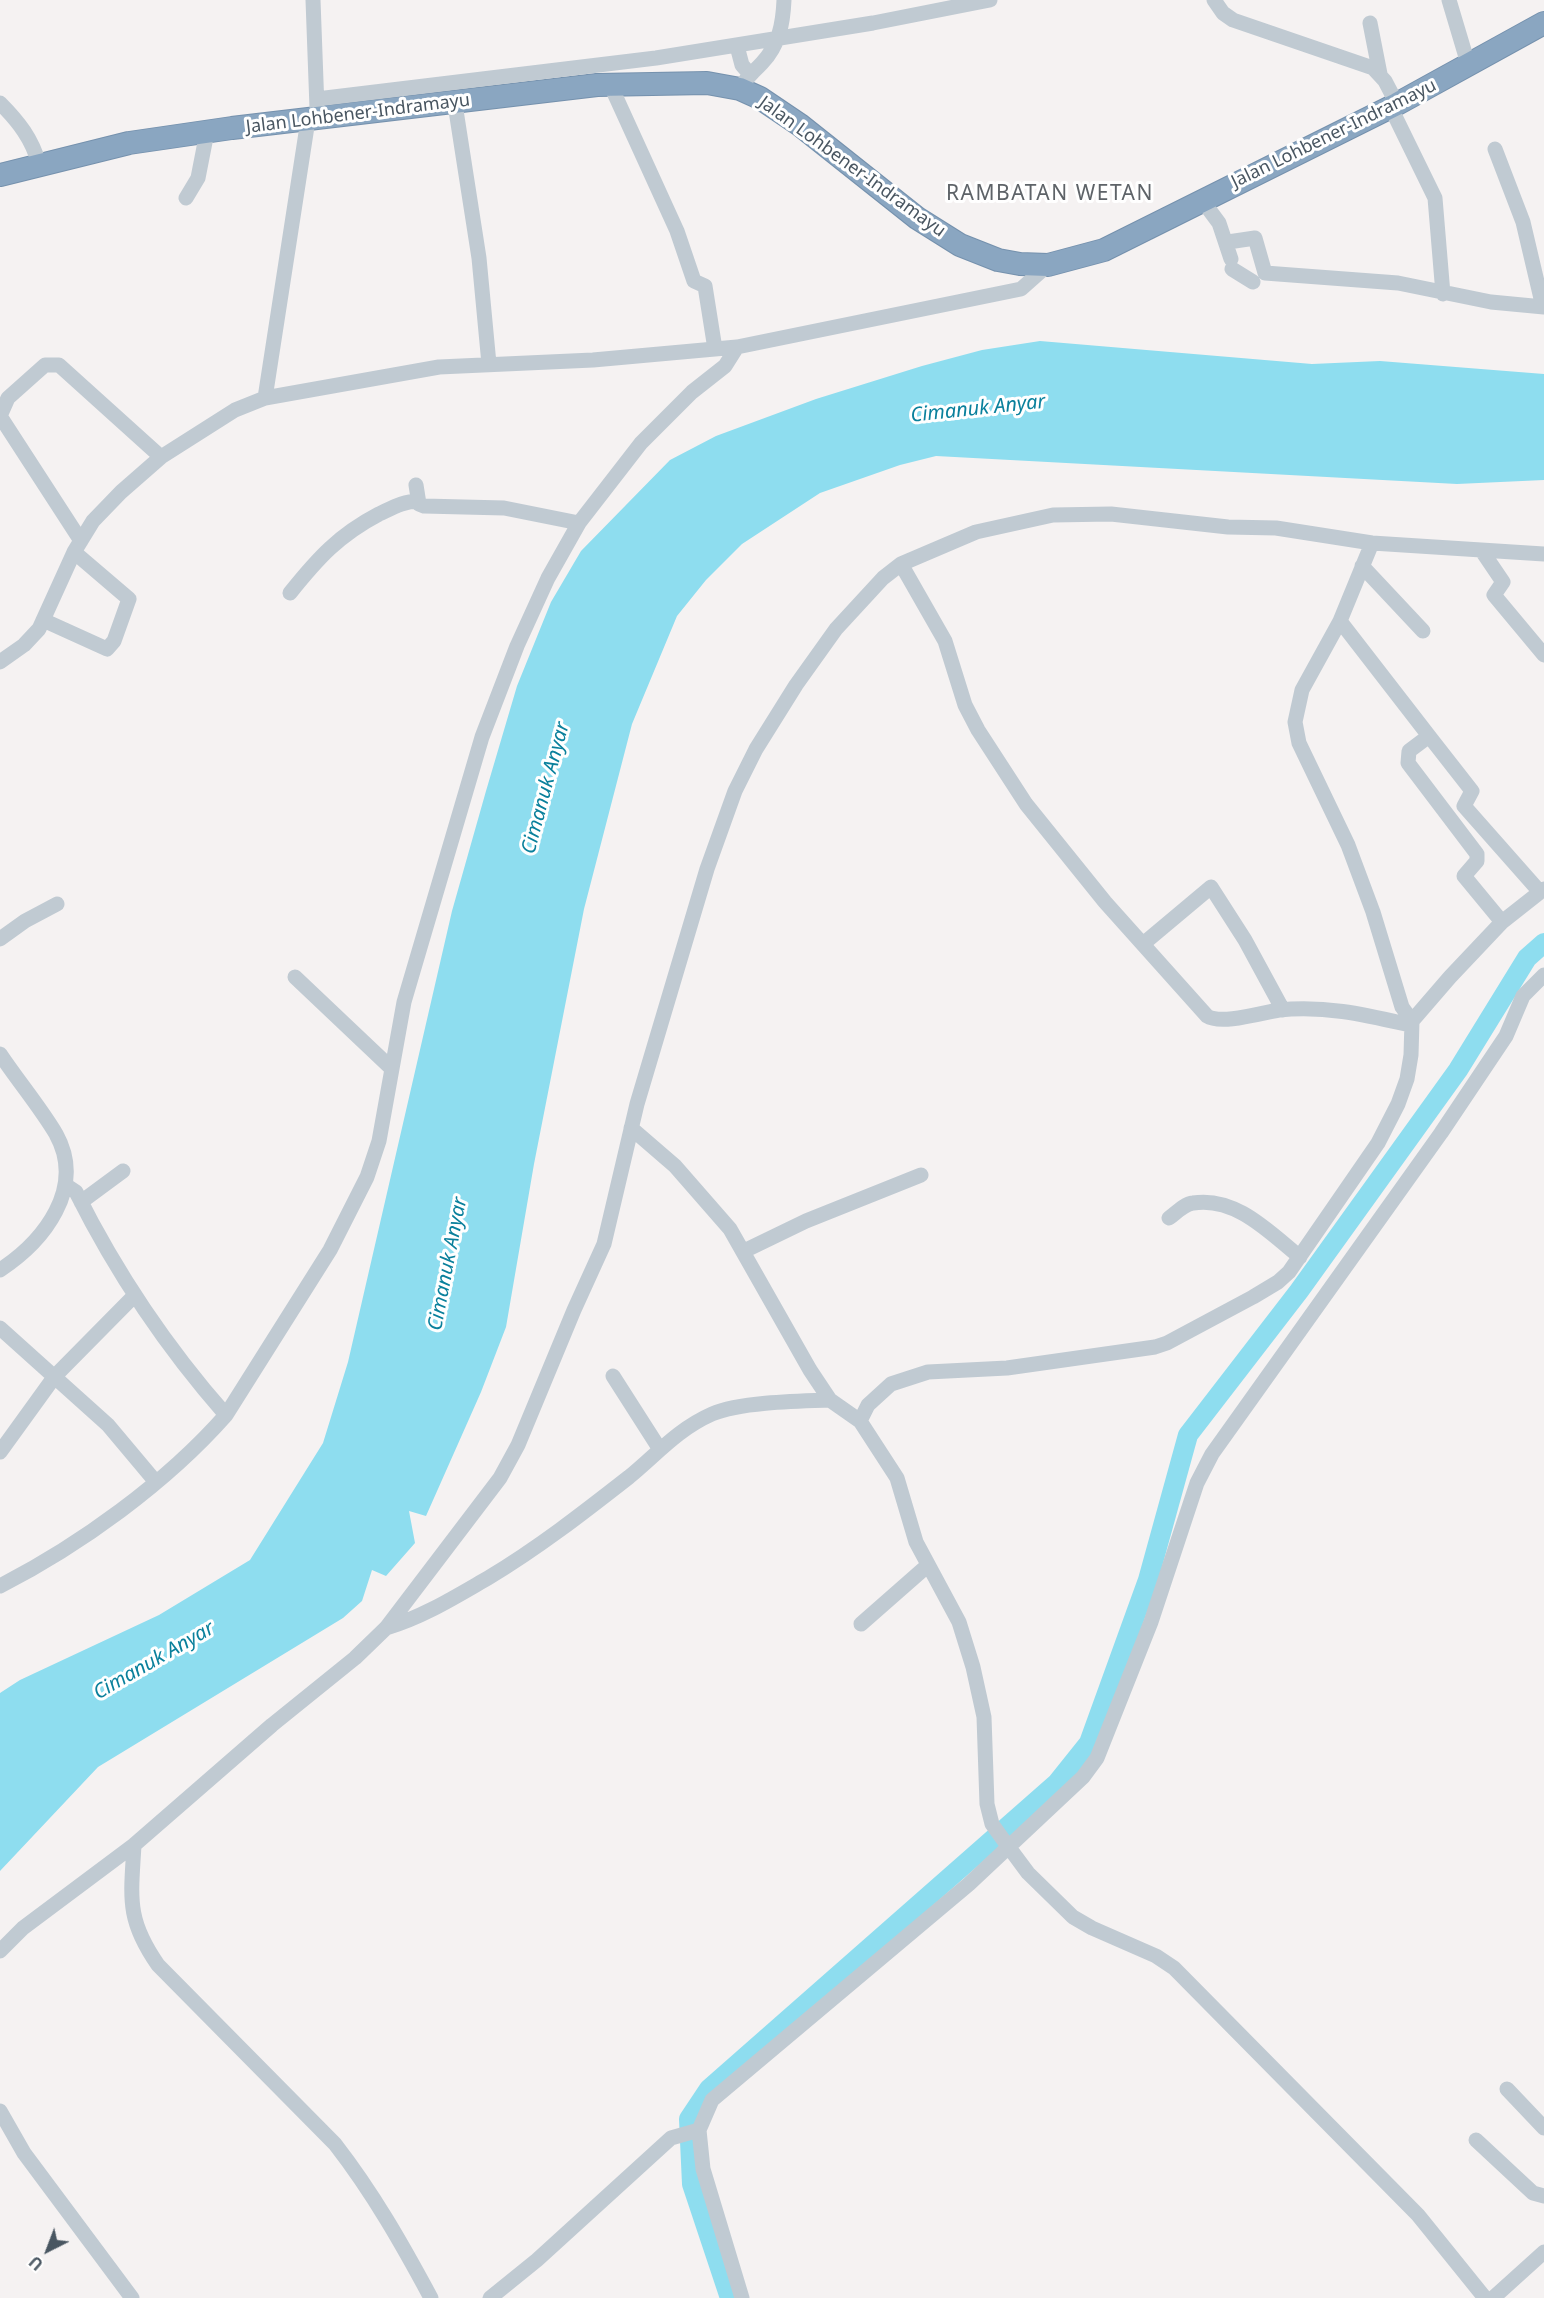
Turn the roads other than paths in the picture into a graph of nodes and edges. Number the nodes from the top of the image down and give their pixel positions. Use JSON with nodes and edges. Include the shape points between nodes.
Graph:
{"nodes":[{"id":1,"x":313,"y":0,"type":"edge"},
{"id":2,"x":784,"y":0,"type":"edge"},
{"id":3,"x":990,"y":0,"type":"edge"},
{"id":4,"x":1214,"y":0,"type":"edge"},
{"id":5,"x":1449,"y":0,"type":"edge"},
{"id":6,"x":1370,"y":23,"type":"dead end"},
{"id":7,"x":1544,"y":23,"type":"edge"},
{"id":8,"x":776,"y":44,"type":"junction"},
{"id":9,"x":741,"y":64,"type":"junction"},
{"id":10,"x":1468,"y":67,"type":"junction"},
{"id":11,"x":1380,"y":74,"type":"junction"},
{"id":12,"x":610,"y":84,"type":"junction"},
{"id":13,"x":0,"y":103,"type":"edge"},
{"id":14,"x":455,"y":104,"type":"junction"},
{"id":15,"x":1394,"y":106,"type":"junction"},
{"id":16,"x":316,"y":110,"type":"junction"},
{"id":17,"x":207,"y":132,"type":"junction"},
{"id":18,"x":1495,"y":149,"type":"dead end"},
{"id":19,"x":37,"y":155,"type":"junction"},
{"id":20,"x":0,"y":175,"type":"edge"},
{"id":21,"x":186,"y":198,"type":"dead end"},
{"id":22,"x":1202,"y":200,"type":"junction"},
{"id":23,"x":1227,"y":242,"type":"junction"},
{"id":24,"x":1048,"y":265,"type":"junction"},
{"id":25,"x":1253,"y":282,"type":"dead end"},
{"id":26,"x":1443,"y":294,"type":"junction"},
{"id":27,"x":1544,"y":307,"type":"edge"},
{"id":28,"x":737,"y":347,"type":"junction"},
{"id":29,"x":715,"y":350,"type":"junction"},
{"id":30,"x":489,"y":364,"type":"junction"},
{"id":31,"x":265,"y":398,"type":"junction"},
{"id":32,"x":161,"y":457,"type":"junction"},
{"id":33,"x":416,"y":484,"type":"dead end"},
{"id":34,"x":418,"y":501,"type":"junction"},
{"id":35,"x":579,"y":523,"type":"junction"},
{"id":36,"x":1372,"y":543,"type":"junction"},
{"id":37,"x":78,"y":546,"type":"junction"},
{"id":38,"x":1482,"y":551,"type":"junction"},
{"id":39,"x":1538,"y":554,"type":"edge"},
{"id":40,"x":902,"y":564,"type":"junction"},
{"id":41,"x":1362,"y":566,"type":"junction"},
{"id":42,"x":1544,"y":569,"type":"edge"},
{"id":43,"x":290,"y":593,"type":"dead end"},
{"id":44,"x":43,"y":620,"type":"junction"},
{"id":45,"x":1340,"y":621,"type":"junction"},
{"id":46,"x":1423,"y":631,"type":"dead end"},
{"id":47,"x":1544,"y":655,"type":"edge"},
{"id":48,"x":0,"y":663,"type":"edge"},
{"id":49,"x":1429,"y":736,"type":"junction"},
{"id":50,"x":1542,"y":891,"type":"edge"},
{"id":51,"x":57,"y":904,"type":"dead end"},
{"id":52,"x":1502,"y":922,"type":"junction"},
{"id":53,"x":0,"y":939,"type":"edge"},
{"id":54,"x":1143,"y":944,"type":"junction"},
{"id":55,"x":1544,"y":975,"type":"edge"},
{"id":56,"x":295,"y":977,"type":"dead end"},
{"id":57,"x":1283,"y":1010,"type":"junction"},
{"id":58,"x":1411,"y":1023,"type":"junction"},
{"id":59,"x":0,"y":1054,"type":"edge"},
{"id":60,"x":390,"y":1067,"type":"junction"},
{"id":61,"x":631,"y":1128,"type":"junction"},
{"id":62,"x":123,"y":1172,"type":"dead end"},
{"id":63,"x":921,"y":1175,"type":"dead end"},
{"id":64,"x":67,"y":1186,"type":"junction"},
{"id":65,"x":81,"y":1202,"type":"junction"},
{"id":66,"x":1169,"y":1218,"type":"dead end"},
{"id":67,"x":744,"y":1251,"type":"junction"},
{"id":68,"x":1300,"y":1257,"type":"junction"},
{"id":69,"x":2,"y":1265,"type":"edge"},
{"id":70,"x":135,"y":1295,"type":"junction"},
{"id":71,"x":0,"y":1328,"type":"edge"},
{"id":72,"x":56,"y":1376,"type":"junction"},
{"id":73,"x":613,"y":1376,"type":"dead end"},
{"id":74,"x":830,"y":1400,"type":"junction"},
{"id":75,"x":226,"y":1415,"type":"junction"},
{"id":76,"x":860,"y":1421,"type":"junction"},
{"id":77,"x":659,"y":1448,"type":"junction"},
{"id":78,"x":0,"y":1452,"type":"edge"},
{"id":79,"x":155,"y":1481,"type":"junction"},
{"id":80,"x":927,"y":1566,"type":"junction"},
{"id":81,"x":0,"y":1586,"type":"edge"},
{"id":82,"x":861,"y":1624,"type":"dead end"},
{"id":83,"x":386,"y":1628,"type":"junction"},
{"id":84,"x":1004,"y":1842,"type":"junction"},
{"id":85,"x":134,"y":1845,"type":"junction"},
{"id":86,"x":0,"y":1951,"type":"edge"},
{"id":87,"x":1507,"y":2089,"type":"dead end"},
{"id":88,"x":0,"y":2111,"type":"edge"},
{"id":89,"x":1544,"y":2128,"type":"edge"},
{"id":90,"x":692,"y":2131,"type":"junction"},
{"id":91,"x":1476,"y":2140,"type":"dead end"},
{"id":92,"x":1544,"y":2196,"type":"edge"},
{"id":93,"x":1544,"y":2252,"type":"edge"},
{"id":94,"x":132,"y":2298,"type":"edge"},
{"id":95,"x":431,"y":2298,"type":"edge"},
{"id":96,"x":490,"y":2298,"type":"edge"},
{"id":97,"x":741,"y":2298,"type":"edge"},
{"id":98,"x":1485,"y":2298,"type":"edge"},
{"id":99,"x":1493,"y":2298,"type":"edge"}],
"edges":[{"from":1,"to":16,"type":"street"},
{"from":2,"to":8,"type":"street"},
{"from":3,"to":8,"type":"street"},
{"from":4,"to":11,"type":"street","via":[[1233,20],[1362,63]]},
{"from":5,"to":10,"type":"street"},
{"from":6,"to":11,"type":"street"},
{"from":7,"to":10,"type":"highway","name":"Jalan Lohbener-Indramayu"},
{"from":8,"to":9,"type":"street"},
{"from":8,"to":9,"type":"street","via":[[761,65]]},
{"from":9,"to":12,"type":"highway","name":"Jalan Lohbener-Indramayu","via":[[707,83]]},
{"from":9,"to":16,"type":"street","via":[[656,58]]},
{"from":9,"to":24,"type":"highway","name":"Jalan Lohbener-Indramayu","via":[[760,98],[917,218],[978,254],[1020,264]]},
{"from":10,"to":15,"type":"highway","name":"Jalan Lohbener-Indramayu"},
{"from":11,"to":15,"type":"street"},
{"from":12,"to":14,"type":"highway","name":"Jalan Lohbener-Indramayu"},
{"from":12,"to":29,"type":"street","via":[[677,231],[694,281],[705,286]]},
{"from":13,"to":19,"type":"street","via":[[16,119]]},
{"from":14,"to":16,"type":"highway","name":"Jalan Lohbener-Indramayu"},
{"from":14,"to":30,"type":"street","via":[[479,258]]},
{"from":15,"to":22,"type":"highway","name":"Jalan Lohbener-Indramayu"},
{"from":15,"to":26,"type":"street","via":[[1435,198]]},
{"from":16,"to":17,"type":"highway","name":"Jalan Lohbener-Indramayu"},
{"from":16,"to":31,"type":"street"},
{"from":17,"to":19,"type":"highway","name":"Jalan Lohbener-Indramayu"},
{"from":17,"to":21,"type":"street","via":[[198,178]]},
{"from":18,"to":27,"type":"street","via":[[1523,222]]},
{"from":19,"to":20,"type":"highway","name":"Jalan Lohbener-Indramayu"},
{"from":22,"to":23,"type":"street"},
{"from":22,"to":24,"type":"highway","name":"Jalan Lohbener-Indramayu","via":[[1104,250]]},
{"from":23,"to":25,"type":"street","via":[[1232,264]]},
{"from":23,"to":26,"type":"street","via":[[1255,238],[1265,273],[1398,283]]},
{"from":24,"to":28,"type":"street","via":[[1021,289]]},
{"from":26,"to":27,"type":"street"},
{"from":28,"to":29,"type":"street"},
{"from":28,"to":35,"type":"street","via":[[725,366],[649,434]]},
{"from":29,"to":30,"type":"street"},
{"from":30,"to":31,"type":"street","via":[[423,369]]},
{"from":31,"to":32,"type":"street","via":[[235,410]]},
{"from":32,"to":37,"type":"street","via":[[104,509]]},
{"from":32,"to":37,"type":"street","via":[[59,365],[45,364],[8,398],[0,416]]},
{"from":33,"to":34,"type":"street"},
{"from":34,"to":35,"type":"street","via":[[424,506],[524,510]]},
{"from":34,"to":43,"type":"street","via":[[390,509],[339,538]]},
{"from":35,"to":60,"type":"street","via":[[516,646],[482,737],[404,1002]]},
{"from":36,"to":38,"type":"street"},
{"from":36,"to":40,"type":"street","via":[[1276,528],[1228,527],[1111,514],[1053,515],[976,532]]},
{"from":36,"to":41,"type":"street"},
{"from":37,"to":44,"type":"street"},
{"from":37,"to":44,"type":"street","via":[[129,599],[114,641],[107,649]]},
{"from":38,"to":39,"type":"street"},
{"from":38,"to":47,"type":"street","via":[[1503,582],[1494,595]]},
{"from":39,"to":42,"type":"street"},
{"from":40,"to":54,"type":"street","via":[[945,641],[965,705],[978,730],[1026,804]]},
{"from":40,"to":61,"type":"street","via":[[883,578],[836,629],[773,722],[735,791],[707,869]]},
{"from":41,"to":45,"type":"street"},
{"from":41,"to":46,"type":"street"},
{"from":44,"to":48,"type":"street","via":[[24,645]]},
{"from":45,"to":49,"type":"street"},
{"from":45,"to":58,"type":"street","via":[[1302,690],[1295,722],[1299,743],[1348,845],[1402,1007]]},
{"from":49,"to":50,"type":"street","via":[[1472,791],[1464,807]]},
{"from":49,"to":52,"type":"street","via":[[1408,751],[1408,763],[1477,854],[1477,861],[1464,876]]},
{"from":50,"to":52,"type":"street"},
{"from":51,"to":53,"type":"street"},
{"from":52,"to":58,"type":"street"},
{"from":54,"to":57,"type":"street","via":[[1184,993],[1212,1019]]},
{"from":54,"to":57,"type":"street","via":[[1211,887]]},
{"from":55,"to":84,"type":"street","via":[[1523,996],[1506,1036],[1441,1133],[1212,1454],[1197,1483],[1151,1622],[1097,1758],[1083,1777]]},
{"from":56,"to":60,"type":"street"},
{"from":57,"to":58,"type":"street","via":[[1329,1008]]},
{"from":58,"to":68,"type":"street","via":[[1407,1079],[1398,1104],[1378,1143]]},
{"from":59,"to":64,"type":"street","via":[[56,1136]]},
{"from":60,"to":75,"type":"street","via":[[379,1141],[367,1177],[330,1250]]},
{"from":61,"to":67,"type":"street","via":[[675,1166]]},
{"from":61,"to":83,"type":"street","via":[[604,1244],[518,1445],[479,1508],[437,1557]]},
{"from":62,"to":65,"type":"street"},
{"from":63,"to":67,"type":"street","via":[[806,1221]]},
{"from":64,"to":65,"type":"street"},
{"from":64,"to":69,"type":"street","via":[[42,1235]]},
{"from":65,"to":70,"type":"street"},
{"from":66,"to":68,"type":"street","via":[[1193,1203],[1228,1207],[1246,1215]]},
{"from":67,"to":74,"type":"street"},
{"from":68,"to":76,"type":"street","via":[[1278,1282],[1167,1343],[1074,1360],[918,1375],[891,1384],[868,1405]]},
{"from":70,"to":72,"type":"street"},
{"from":70,"to":75,"type":"street","via":[[181,1363]]},
{"from":71,"to":72,"type":"street"},
{"from":72,"to":78,"type":"street"},
{"from":72,"to":79,"type":"street","via":[[108,1425]]},
{"from":73,"to":77,"type":"street"},
{"from":74,"to":76,"type":"street"},
{"from":74,"to":77,"type":"street","via":[[794,1401],[715,1413],[686,1427]]},
{"from":75,"to":79,"type":"street","via":[[204,1440]]},
{"from":76,"to":80,"type":"street","via":[[897,1478]]},
{"from":77,"to":83,"type":"street","via":[[573,1521],[512,1564],[446,1604]]},
{"from":79,"to":81,"type":"street","via":[[45,1563]]},
{"from":80,"to":82,"type":"street"},
{"from":80,"to":84,"type":"street","via":[[959,1622],[973,1667],[984,1717],[987,1804],[992,1824]]},
{"from":83,"to":85,"type":"street"},
{"from":84,"to":90,"type":"street","via":[[969,1884],[712,2100]]},
{"from":84,"to":98,"type":"street","via":[[1028,1873],[1073,1917],[1174,1968],[1418,2215]]},
{"from":85,"to":86,"type":"street","via":[[23,1928]]},
{"from":85,"to":95,"type":"street","via":[[132,1912],[144,1945],[158,1965],[335,2144],[394,2228]]},
{"from":87,"to":89,"type":"street"},
{"from":88,"to":94,"type":"street","via":[[24,2153]]},
{"from":90,"to":96,"type":"street","via":[[660,2147]]},
{"from":90,"to":97,"type":"street"},
{"from":91,"to":92,"type":"street","via":[[1533,2193]]},
{"from":93,"to":99,"type":"street"}]}
